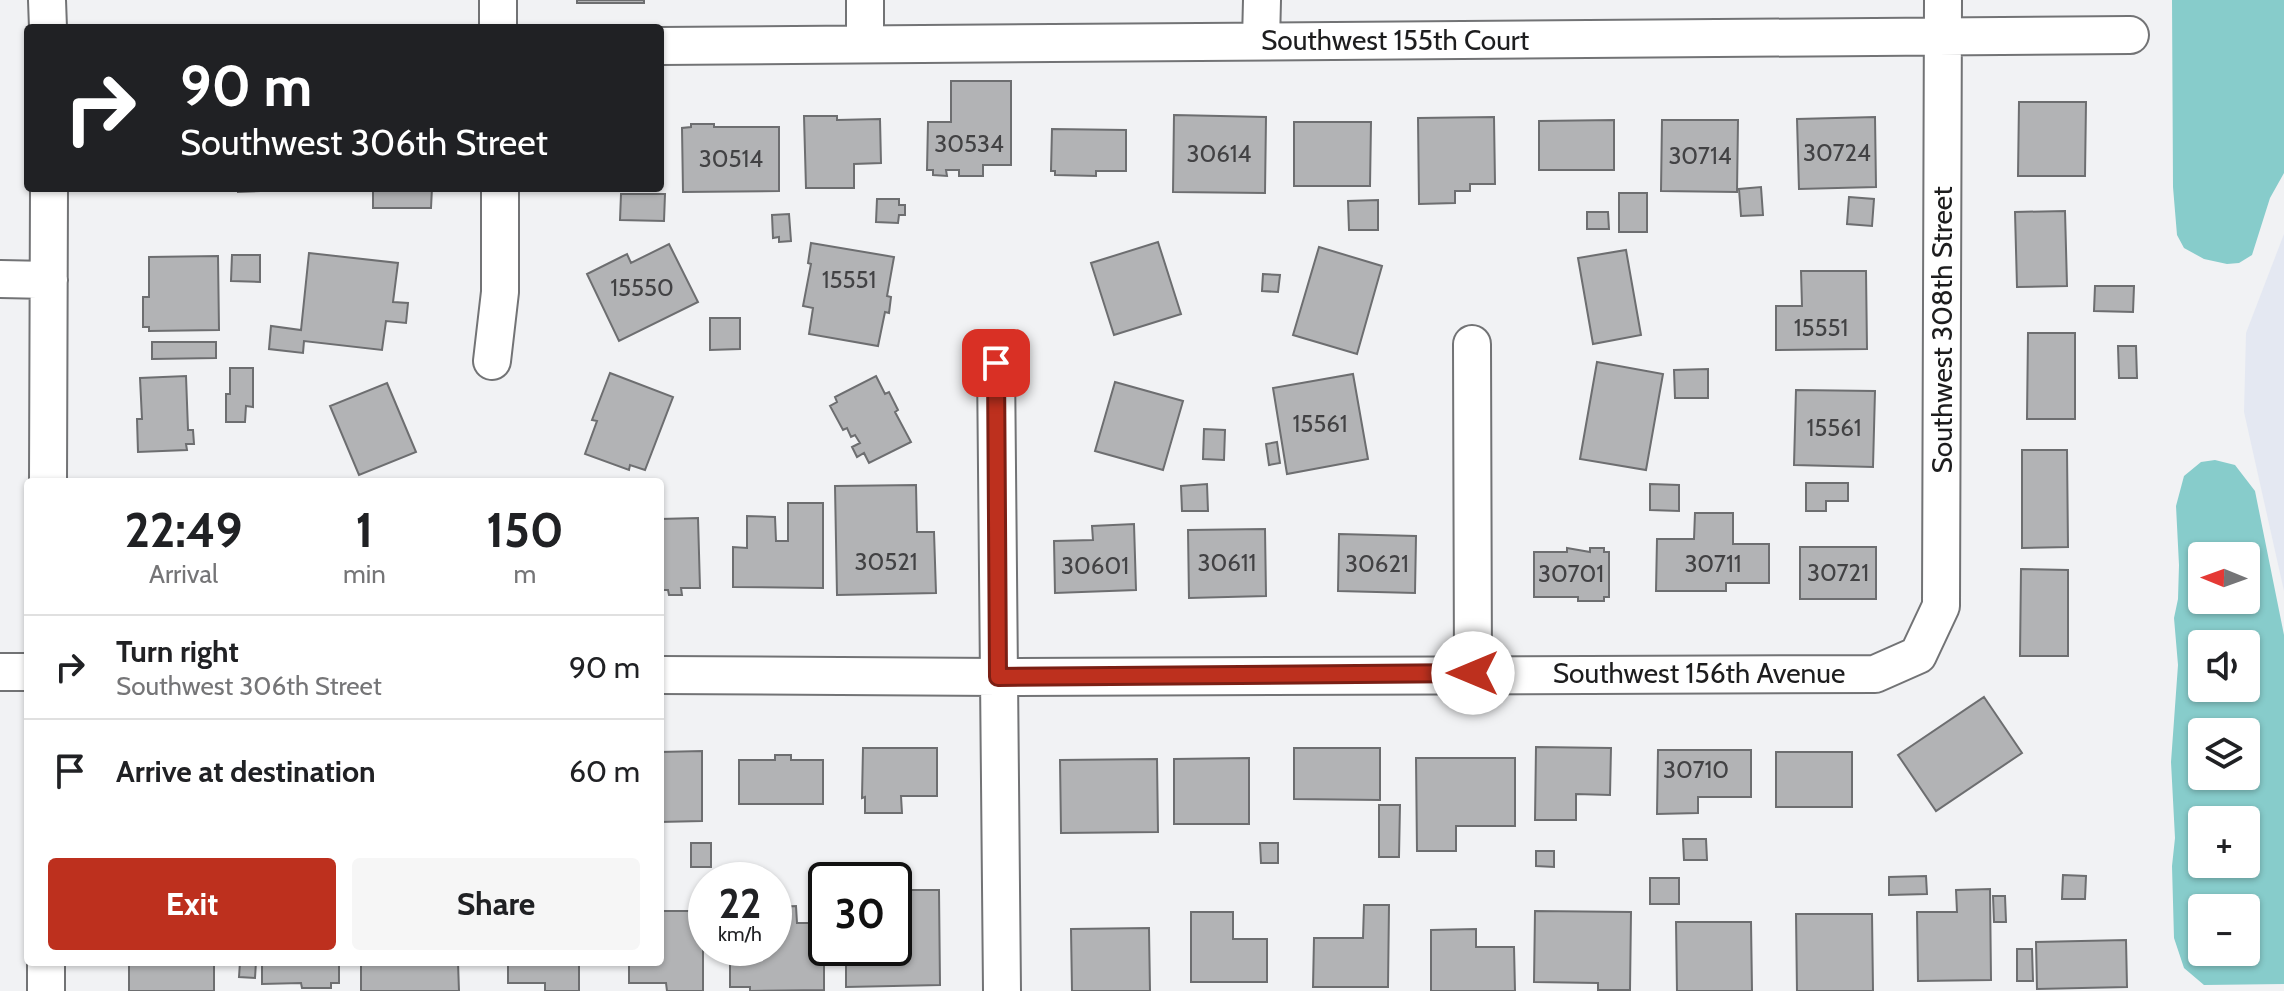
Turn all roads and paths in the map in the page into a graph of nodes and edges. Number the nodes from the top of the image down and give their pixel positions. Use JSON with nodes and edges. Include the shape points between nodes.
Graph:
{"nodes":[{"id":1,"x":47,"y":0,"type":"edge"},
{"id":2,"x":498,"y":0,"type":"edge"},
{"id":3,"x":865,"y":0,"type":"edge"},
{"id":4,"x":1262,"y":0,"type":"edge"},
{"id":5,"x":1943,"y":18,"type":"edge"},
{"id":6,"x":48,"y":24,"type":"edge"},
{"id":7,"x":498,"y":24,"type":"edge"},
{"id":8,"x":2130,"y":35,"type":"dead end"},
{"id":9,"x":1261,"y":41,"type":"junction"},
{"id":10,"x":865,"y":44,"type":"junction"},
{"id":11,"x":664,"y":46,"type":"edge"},
{"id":12,"x":49,"y":192,"type":"edge"},
{"id":13,"x":500,"y":192,"type":"edge"},
{"id":14,"x":0,"y":279,"type":"edge"},
{"id":15,"x":49,"y":280,"type":"junction"},
{"id":16,"x":1472,"y":344,"type":"dead end"},
{"id":17,"x":492,"y":361,"type":"dead end"},
{"id":18,"x":996,"y":363,"type":"dead end"},
{"id":19,"x":48,"y":478,"type":"edge"},
{"id":20,"x":1918,"y":655,"type":"joint"},
{"id":21,"x":0,"y":672,"type":"edge"},
{"id":22,"x":24,"y":672,"type":"edge"},
{"id":23,"x":1473,"y":673,"type":"junction"},
{"id":24,"x":664,"y":675,"type":"edge"},
{"id":25,"x":998,"y":677,"type":"junction"},
{"id":26,"x":46,"y":966,"type":"edge"},
{"id":27,"x":46,"y":991,"type":"edge"},
{"id":28,"x":1002,"y":991,"type":"edge"}],
"edges":[{"from":1,"to":6,"type":"street"},
{"from":2,"to":7,"type":"street"},
{"from":3,"to":10,"type":"street"},
{"from":4,"to":9,"type":"street"},
{"from":5,"to":8,"type":"street","name":"Southwest 155th Court"},
{"from":5,"to":9,"type":"street","name":"Southwest 155th Court"},
{"from":5,"to":20,"type":"street","name":"Southwest 308th Street","via":[[1941,606]]},
{"from":9,"to":10,"type":"street","name":"Southwest 155th Court"},
{"from":10,"to":11,"type":"street","name":"Southwest 155th Court"},
{"from":12,"to":15,"type":"street"},
{"from":13,"to":17,"type":"street","via":[[500,292]]},
{"from":14,"to":15,"type":"street"},
{"from":15,"to":19,"type":"street"},
{"from":16,"to":23,"type":"street"},
{"from":18,"to":25,"type":"street"},
{"from":20,"to":23,"type":"street","name":"Southwest 156th Avenue","via":[[1875,674]]},
{"from":21,"to":22,"type":"street"},
{"from":23,"to":25,"type":"street","name":"Southwest 156th Avenue"},
{"from":24,"to":25,"type":"street","name":"Southwest 156th Avenue"},
{"from":25,"to":28,"type":"street"},
{"from":26,"to":27,"type":"street"}]}
